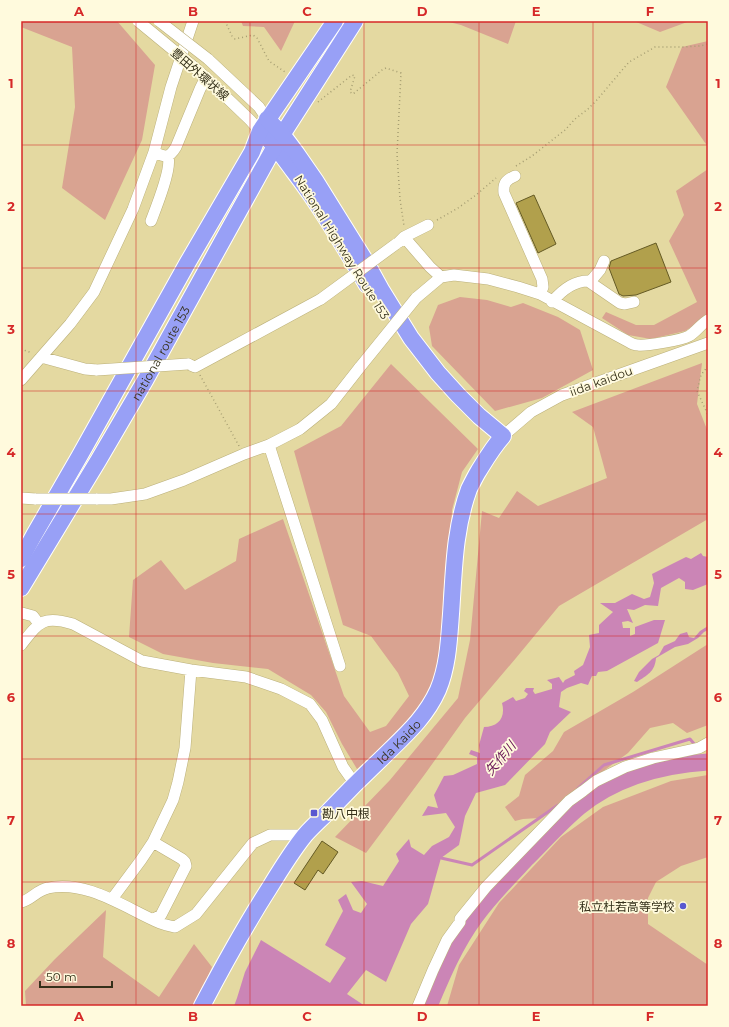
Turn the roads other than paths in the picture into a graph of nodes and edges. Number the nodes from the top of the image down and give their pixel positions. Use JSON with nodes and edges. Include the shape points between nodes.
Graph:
{"nodes":[{"id":1,"x":138,"y":21,"type":"edge"},
{"id":2,"x":159,"y":21,"type":"edge"},
{"id":3,"x":193,"y":21,"type":"edge"},
{"id":4,"x":335,"y":21,"type":"edge"},
{"id":5,"x":355,"y":21,"type":"edge"},
{"id":6,"x":203,"y":75,"type":"junction"},
{"id":7,"x":264,"y":125,"type":"junction"},
{"id":8,"x":279,"y":140,"type":"junction"},
{"id":9,"x":154,"y":152,"type":"junction"},
{"id":10,"x":168,"y":157,"type":"junction"},
{"id":11,"x":514,"y":172,"type":"road end"},
{"id":12,"x":152,"y":221,"type":"dead end"},
{"id":13,"x":428,"y":225,"type":"road end"},
{"id":14,"x":400,"y":240,"type":"junction"},
{"id":15,"x":604,"y":261,"type":"dead end"},
{"id":16,"x":441,"y":277,"type":"junction"},
{"id":17,"x":590,"y":282,"type":"junction"},
{"id":18,"x":540,"y":294,"type":"junction"},
{"id":19,"x":552,"y":302,"type":"junction"},
{"id":20,"x":634,"y":302,"type":"dead end"},
{"id":21,"x":708,"y":320,"type":"edge"},
{"id":22,"x":708,"y":343,"type":"edge"},
{"id":23,"x":42,"y":357,"type":"junction"},
{"id":24,"x":21,"y":380,"type":"edge"},
{"id":25,"x":500,"y":440,"type":"junction"},
{"id":26,"x":269,"y":445,"type":"junction"},
{"id":27,"x":21,"y":498,"type":"edge"},
{"id":28,"x":21,"y":559,"type":"edge"},
{"id":29,"x":21,"y":588,"type":"edge"},
{"id":30,"x":22,"y":613,"type":"dead end"},
{"id":31,"x":39,"y":624,"type":"junction"},
{"id":32,"x":21,"y":645,"type":"edge"},
{"id":33,"x":340,"y":666,"type":"dead end"},
{"id":34,"x":191,"y":670,"type":"junction"},
{"id":35,"x":708,"y":743,"type":"edge"},
{"id":36,"x":355,"y":784,"type":"junction"},
{"id":37,"x":305,"y":835,"type":"junction"},
{"id":38,"x":153,"y":842,"type":"junction"},
{"id":39,"x":112,"y":899,"type":"junction"},
{"id":40,"x":21,"y":902,"type":"edge"},
{"id":41,"x":154,"y":919,"type":"junction"},
{"id":42,"x":202,"y":1006,"type":"edge"},
{"id":43,"x":418,"y":1006,"type":"edge"}],
"edges":[{"from":1,"to":6,"type":"street","name":"豊田外環状線","bridge":true},
{"from":2,"to":7,"type":"street","name":"豊田外環状線","bridge":true,"via":[[208,59],[259,106]]},
{"from":3,"to":9,"type":"street","via":[[171,87]]},
{"from":4,"to":7,"type":"highway"},
{"from":5,"to":8,"type":"highway"},
{"from":6,"to":7,"type":"street","name":"豊田外環状線","via":[[250,120]]},
{"from":6,"to":10,"type":"street","via":[[200,89],[176,147]]},
{"from":7,"to":8,"type":"highway","name":"National Highway Route 153"},
{"from":7,"to":28,"type":"highway","name":"national route 153","via":[[252,152]]},
{"from":8,"to":25,"type":"highway","name":"National Highway Route 153","via":[[407,349],[463,412]]},
{"from":8,"to":29,"type":"highway","name":"national route 153","via":[[146,379]]},
{"from":9,"to":10,"type":"street"},
{"from":9,"to":23,"type":"street","via":[[133,209],[94,292]]},
{"from":10,"to":12,"type":"street","via":[[166,174]]},
{"from":11,"to":18,"type":"street","via":[[506,182],[504,193],[542,279],[543,287]]},
{"from":13,"to":14,"type":"street"},
{"from":14,"to":16,"type":"street"},
{"from":14,"to":23,"type":"street","bridge":true,"via":[[321,298],[191,365],[97,370]]},
{"from":15,"to":17,"type":"street"},
{"from":16,"to":18,"type":"street","via":[[454,275],[488,279]]},
{"from":16,"to":26,"type":"street","bridge":true,"via":[[416,298],[331,404],[300,429]]},
{"from":17,"to":19,"type":"street","via":[[574,283],[558,294]]},
{"from":17,"to":20,"type":"street","via":[[616,301],[625,304]]},
{"from":18,"to":19,"type":"street"},
{"from":19,"to":21,"type":"street","via":[[637,345],[646,346],[684,339]]},
{"from":22,"to":25,"type":"street","name":"iida kaidou","via":[[562,395],[532,412]]},
{"from":23,"to":24,"type":"street"},
{"from":25,"to":36,"type":"highway","name":"Ida Kaido","via":[[486,457],[470,488],[462,511],[454,559],[448,654],[438,689],[419,722]]},
{"from":26,"to":27,"type":"street","bridge":true,"via":[[145,494],[111,499]]},
{"from":26,"to":33,"type":"street"},
{"from":30,"to":31,"type":"street","via":[[33,616]]},
{"from":31,"to":32,"type":"street"},
{"from":31,"to":34,"type":"street","via":[[47,620],[56,620],[73,624],[142,661]]},
{"from":34,"to":36,"type":"street","via":[[246,677],[281,689],[310,704],[322,720],[343,767]]},
{"from":34,"to":38,"type":"street","via":[[185,748],[178,782],[173,800]]},
{"from":35,"to":43,"type":"street","via":[[699,748],[625,767],[596,781],[569,801],[486,887],[460,919],[447,940]]},
{"from":36,"to":37,"type":"highway","name":"Ida Kaido"},
{"from":37,"to":41,"type":"street","via":[[270,835],[254,843],[196,914],[175,928]]},
{"from":37,"to":42,"type":"highway","name":"Ida Kaido","via":[[259,904]]},
{"from":38,"to":39,"type":"street"},
{"from":38,"to":41,"type":"street","via":[[186,862],[161,915]]},
{"from":39,"to":40,"type":"street","via":[[80,888],[59,887],[40,890],[30,899]]},
{"from":39,"to":41,"type":"street"}]}
